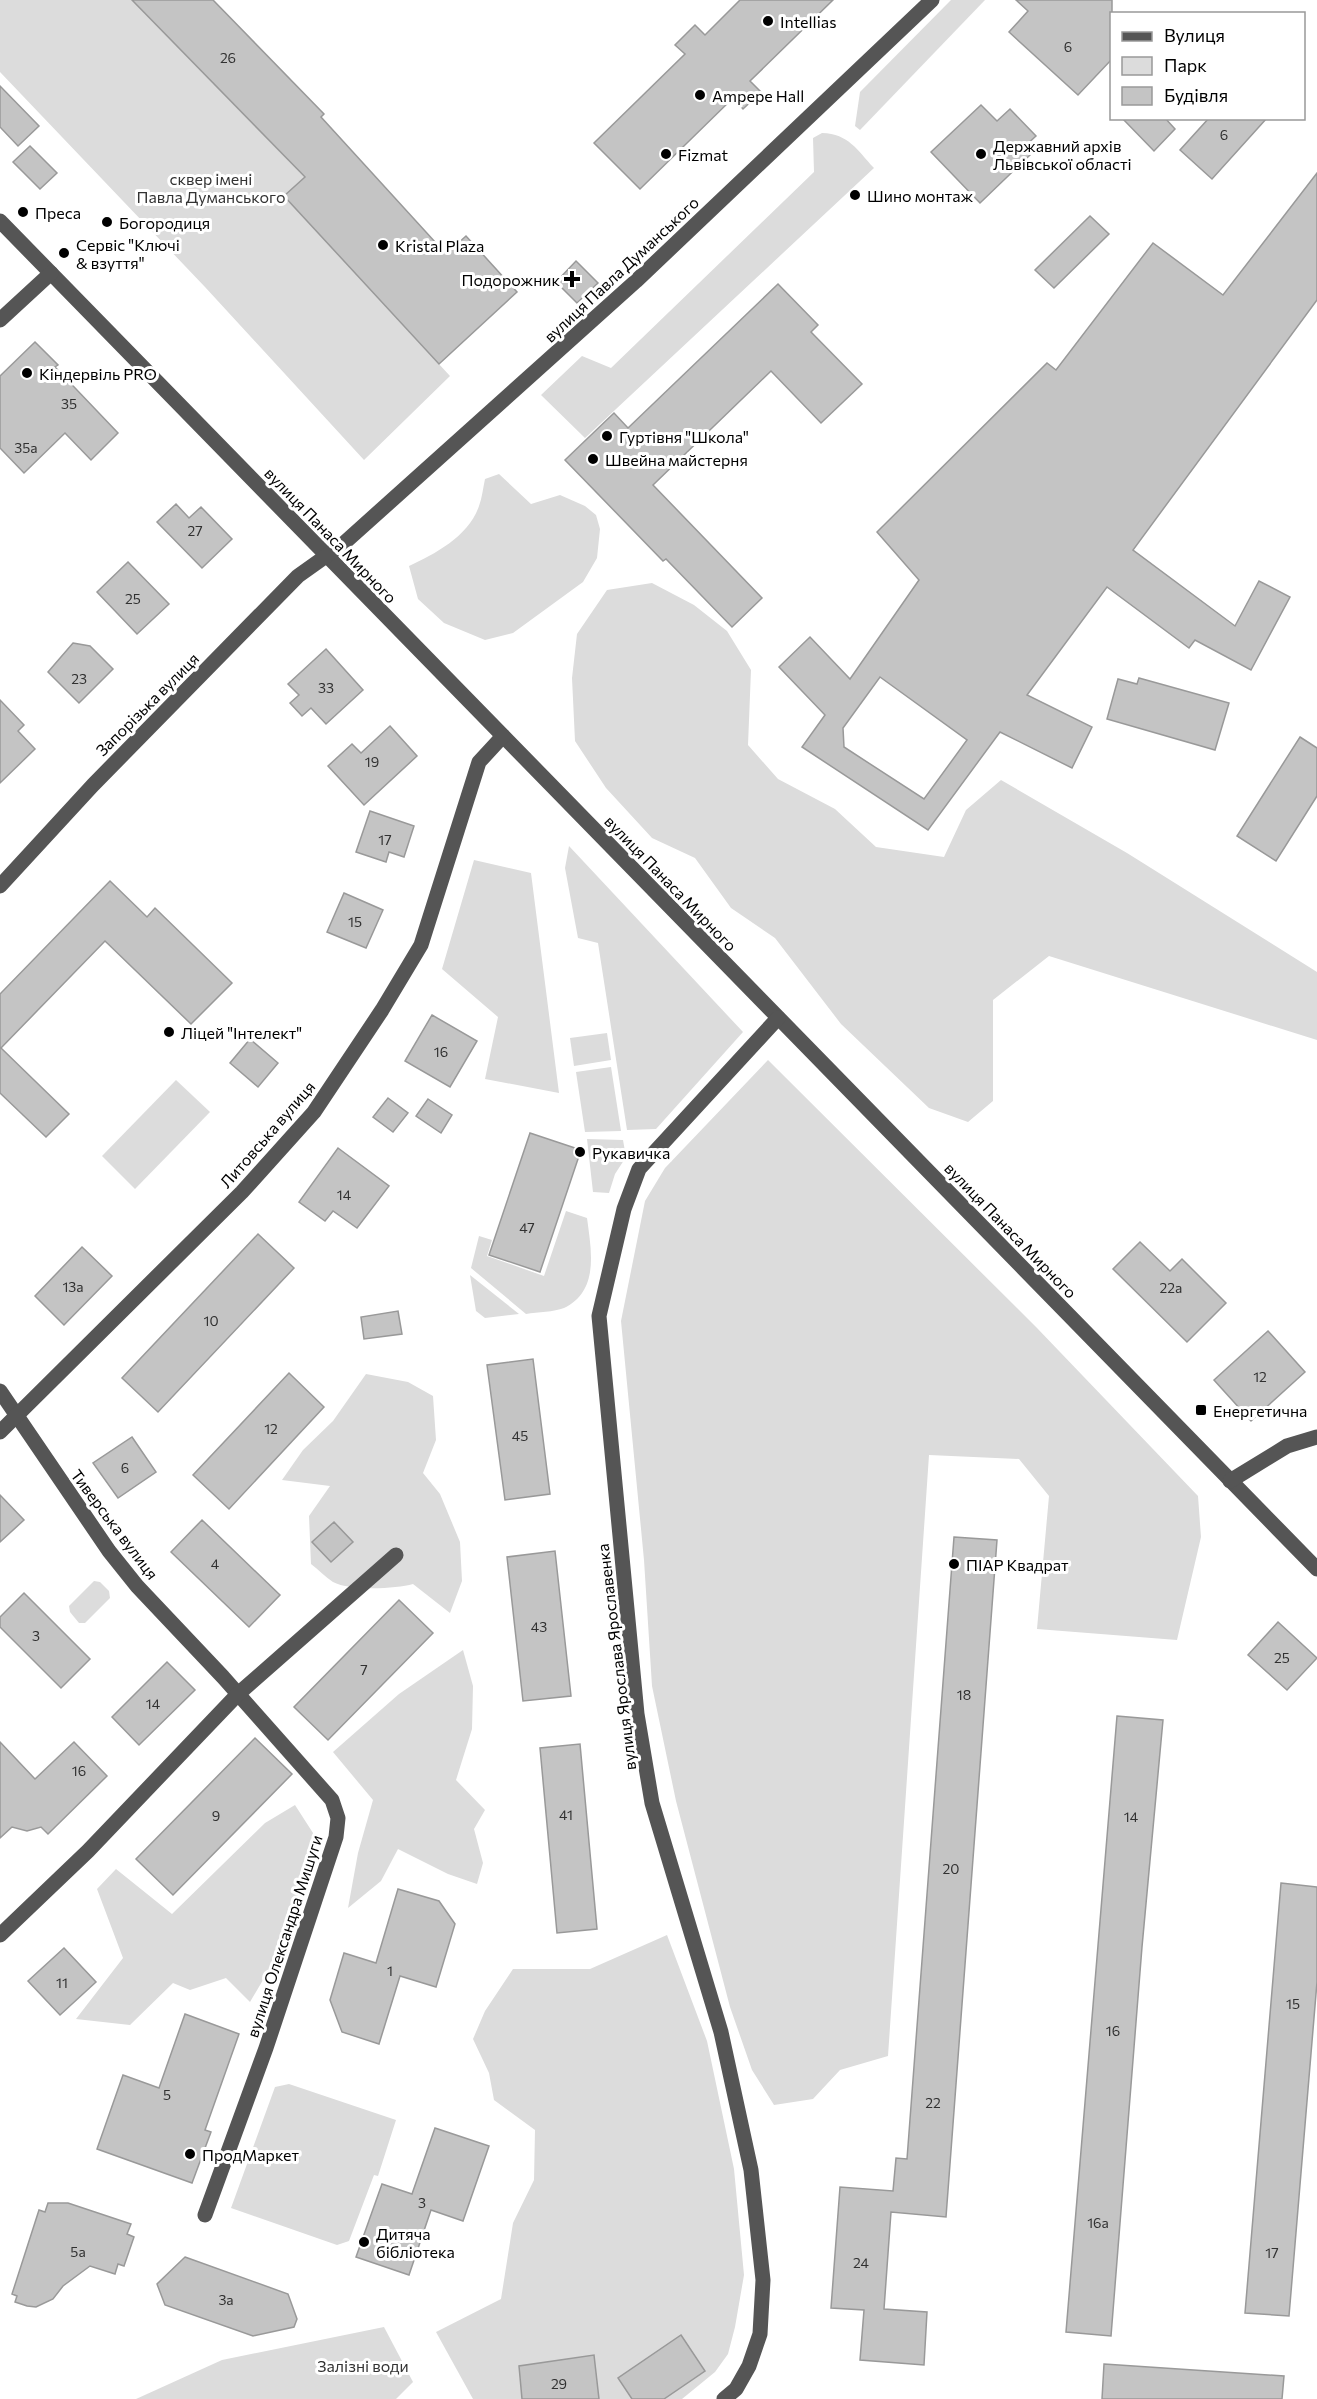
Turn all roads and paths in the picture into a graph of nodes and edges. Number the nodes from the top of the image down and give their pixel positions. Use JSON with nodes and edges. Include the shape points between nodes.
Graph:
{"nodes":[{"id":1,"x":932,"y":0,"type":"edge"},
{"id":2,"x":0,"y":221,"type":"edge"},
{"id":3,"x":51,"y":273,"type":"junction"},
{"id":4,"x":0,"y":320,"type":"edge"},
{"id":5,"x":326,"y":555,"type":"junction"},
{"id":6,"x":503,"y":736,"type":"junction"},
{"id":7,"x":0,"y":886,"type":"edge"},
{"id":8,"x":778,"y":1018,"type":"junction"},
{"id":9,"x":0,"y":1391,"type":"edge"},
{"id":10,"x":16,"y":1417,"type":"junction"},
{"id":11,"x":0,"y":1432,"type":"edge"},
{"id":12,"x":1317,"y":1437,"type":"edge"},
{"id":13,"x":1230,"y":1481,"type":"junction"},
{"id":14,"x":396,"y":1555,"type":"dead end"},
{"id":15,"x":1317,"y":1569,"type":"edge"},
{"id":16,"x":238,"y":1694,"type":"junction"},
{"id":17,"x":0,"y":1935,"type":"edge"},
{"id":18,"x":205,"y":2216,"type":"dead end"},
{"id":19,"x":724,"y":2399,"type":"edge"}],
"edges":[{"from":1,"to":5,"type":"street","name":"вулиця Павла Думанського","via":[[636,281],[343,544]]},
{"from":2,"to":3,"type":"street","name":"вулиця Панаса Мирного"},
{"from":3,"to":4,"type":"street"},
{"from":3,"to":5,"type":"street","name":"вулиця Панаса Мирного"},
{"from":5,"to":6,"type":"street","name":"вулиця Панаса Мирного"},
{"from":5,"to":7,"type":"street","name":"Запорізька вулиця","via":[[290,584]]},
{"from":6,"to":8,"type":"street","name":"вулиця Панаса Мирного"},
{"from":6,"to":10,"type":"street","name":"Литовська вулиця","via":[[478,762],[421,945],[314,1112],[242,1192]]},
{"from":8,"to":13,"type":"street","name":"вулиця Панаса Мирного"},
{"from":8,"to":19,"type":"street","name":"вулиця Ярослава Ярославенка","via":[[639,1168],[624,1209],[599,1316],[637,1714],[652,1803],[721,2032],[751,2170],[764,2280],[760,2334],[749,2366],[736,2389]]},
{"from":9,"to":10,"type":"street","name":"Тиверська вулиця"},
{"from":10,"to":11,"type":"street","name":"Литовська вулиця"},
{"from":10,"to":16,"type":"street","name":"Тиверська вулиця","via":[[137,1586]]},
{"from":12,"to":13,"type":"street","via":[[1287,1446]]},
{"from":13,"to":15,"type":"street","name":"вулиця Панаса Мирного"},
{"from":14,"to":16,"type":"street"},
{"from":16,"to":17,"type":"street","via":[[88,1851]]},
{"from":16,"to":18,"type":"street","name":"вулиця Олександра Мишуги","via":[[332,1800],[338,1818],[336,1837],[309,1920]]}]}
